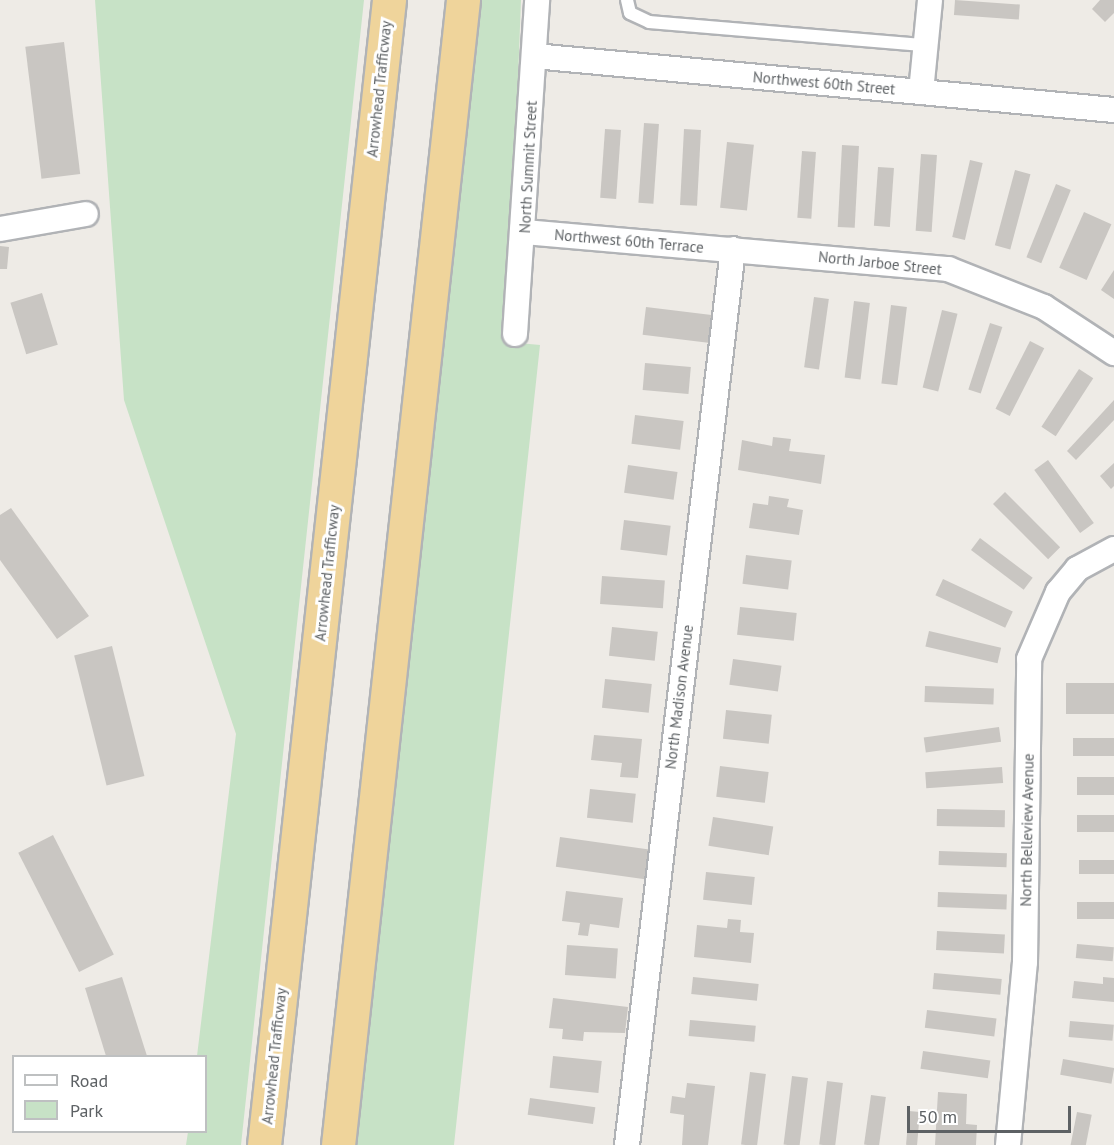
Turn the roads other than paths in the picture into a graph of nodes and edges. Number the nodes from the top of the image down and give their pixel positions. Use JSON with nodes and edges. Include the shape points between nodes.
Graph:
{"nodes":[{"id":1,"x":389,"y":0,"type":"edge"},
{"id":2,"x":463,"y":0,"type":"edge"},
{"id":3,"x":537,"y":0,"type":"edge"},
{"id":4,"x":627,"y":0,"type":"edge"},
{"id":5,"x":930,"y":0,"type":"edge"},
{"id":6,"x":925,"y":45,"type":"junction"},
{"id":7,"x":534,"y":56,"type":"junction"},
{"id":8,"x":921,"y":92,"type":"junction"},
{"id":9,"x":1114,"y":110,"type":"edge"},
{"id":10,"x":86,"y":214,"type":"dead end"},
{"id":11,"x":0,"y":229,"type":"edge"},
{"id":12,"x":525,"y":232,"type":"junction"},
{"id":13,"x":733,"y":249,"type":"junction"},
{"id":14,"x":515,"y":334,"type":"dead end"},
{"id":15,"x":1114,"y":353,"type":"edge"},
{"id":16,"x":1114,"y":549,"type":"edge"},
{"id":17,"x":264,"y":1145,"type":"edge"},
{"id":18,"x":338,"y":1145,"type":"edge"},
{"id":19,"x":627,"y":1145,"type":"edge"},
{"id":20,"x":1008,"y":1145,"type":"edge"}],
"edges":[{"from":1,"to":17,"type":"highway","name":"Arrowhead Trafficway"},
{"from":2,"to":18,"type":"highway"},
{"from":3,"to":7,"type":"street","name":"North Summit Street"},
{"from":4,"to":6,"type":"lane","via":[[630,13],[649,22]]},
{"from":5,"to":6,"type":"street"},
{"from":6,"to":8,"type":"street"},
{"from":7,"to":8,"type":"street","name":"Northwest 60th Street"},
{"from":7,"to":12,"type":"street","name":"North Summit Street"},
{"from":8,"to":9,"type":"street","name":"Northwest 60th Street"},
{"from":10,"to":11,"type":"street"},
{"from":12,"to":13,"type":"street","name":"Northwest 60th Terrace"},
{"from":12,"to":14,"type":"street","name":"North Summit Street"},
{"from":13,"to":15,"type":"street","name":"North Jarboe Street","via":[[948,269],[1044,307]]},
{"from":13,"to":19,"type":"street","name":"North Madison Avenue"},
{"from":16,"to":20,"type":"street","name":"North Belleview Avenue","via":[[1077,569],[1058,592],[1029,659],[1025,962]]}]}
